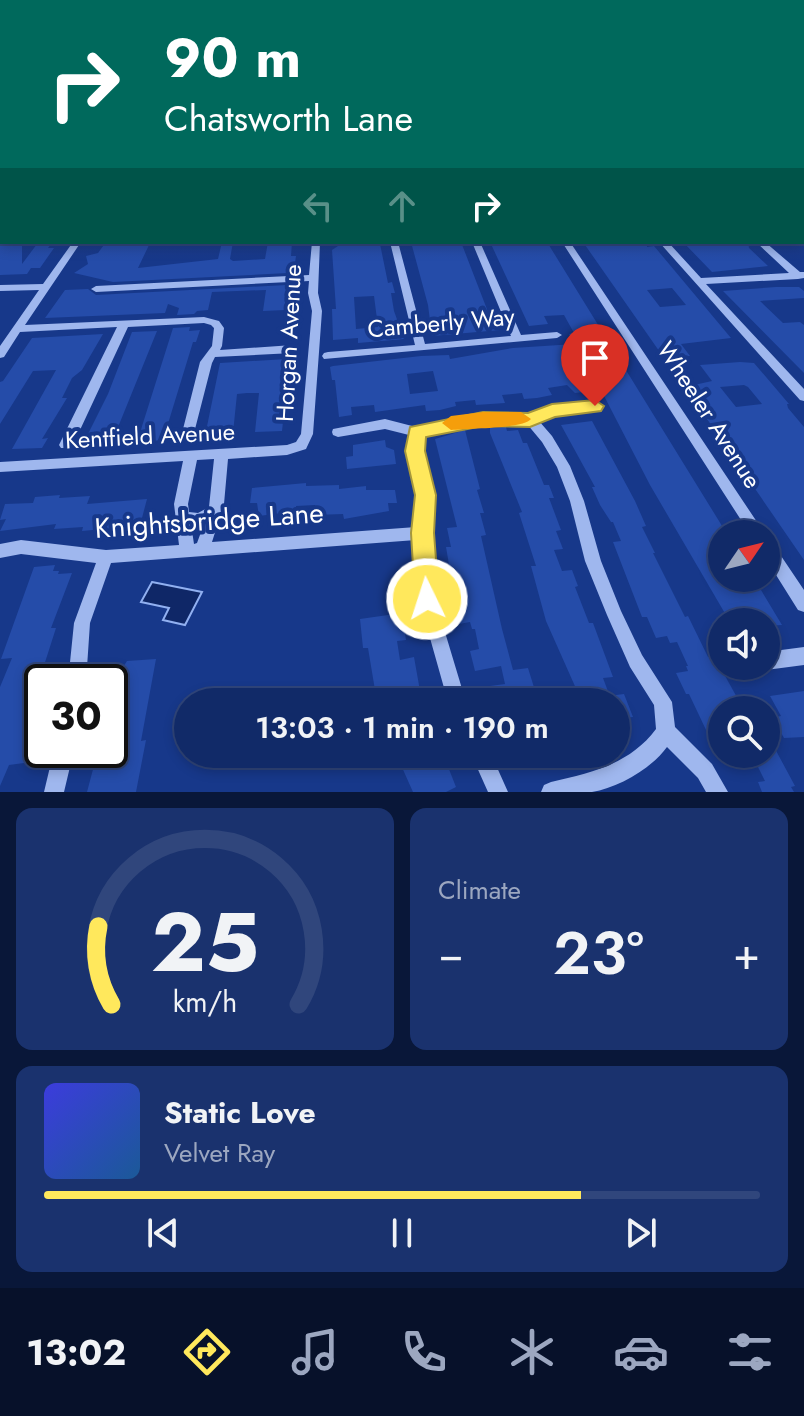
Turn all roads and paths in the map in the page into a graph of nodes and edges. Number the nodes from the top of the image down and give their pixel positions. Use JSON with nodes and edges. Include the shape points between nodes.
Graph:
{"nodes":[{"id":1,"x":76,"y":244,"type":"edge"},
{"id":2,"x":316,"y":244,"type":"edge"},
{"id":3,"x":395,"y":244,"type":"edge"},
{"id":4,"x":477,"y":244,"type":"edge"},
{"id":5,"x":567,"y":244,"type":"edge"},
{"id":6,"x":665,"y":244,"type":"edge"},
{"id":7,"x":762,"y":244,"type":"edge"},
{"id":8,"x":801,"y":276,"type":"edge"},
{"id":9,"x":314,"y":278,"type":"junction"},
{"id":10,"x":700,"y":281,"type":"junction"},
{"id":11,"x":46,"y":287,"type":"junction"},
{"id":12,"x":0,"y":288,"type":"edge"},
{"id":13,"x":96,"y":289,"type":"dead end"},
{"id":14,"x":124,"y":324,"type":"junction"},
{"id":15,"x":19,"y":329,"type":"junction"},
{"id":16,"x":557,"y":335,"type":"dead end"},
{"id":17,"x":517,"y":338,"type":"junction"},
{"id":18,"x":421,"y":348,"type":"junction"},
{"id":19,"x":293,"y":349,"type":"dead end"},
{"id":20,"x":0,"y":354,"type":"edge"},
{"id":21,"x":212,"y":354,"type":"junction"},
{"id":22,"x":328,"y":356,"type":"dead end"},
{"id":23,"x":804,"y":397,"type":"edge"},
{"id":24,"x":595,"y":406,"type":"dead end"},
{"id":25,"x":530,"y":420,"type":"junction"},
{"id":26,"x":338,"y":432,"type":"dead end"},
{"id":27,"x":416,"y":432,"type":"junction"},
{"id":28,"x":188,"y":433,"type":"dead end"},
{"id":29,"x":66,"y":445,"type":"dead end"},
{"id":30,"x":301,"y":446,"type":"joint"},
{"id":31,"x":222,"y":454,"type":"junction"},
{"id":32,"x":191,"y":455,"type":"junction"},
{"id":33,"x":0,"y":467,"type":"edge"},
{"id":34,"x":215,"y":511,"type":"junction"},
{"id":35,"x":183,"y":517,"type":"junction"},
{"id":36,"x":749,"y":520,"type":"edge"},
{"id":37,"x":423,"y":533,"type":"junction"},
{"id":38,"x":196,"y":550,"type":"junction"},
{"id":39,"x":0,"y":551,"type":"edge"},
{"id":40,"x":106,"y":557,"type":"junction"},
{"id":41,"x":780,"y":567,"type":"edge"},
{"id":42,"x":804,"y":604,"type":"edge"},
{"id":43,"x":804,"y":656,"type":"edge"},
{"id":44,"x":780,"y":659,"type":"edge"},
{"id":45,"x":79,"y":664,"type":"edge"},
{"id":46,"x":453,"y":688,"type":"edge"},
{"id":47,"x":666,"y":732,"type":"junction"},
{"id":48,"x":60,"y":768,"type":"edge"},
{"id":49,"x":487,"y":768,"type":"edge"},
{"id":50,"x":54,"y":792,"type":"edge"},
{"id":51,"x":498,"y":792,"type":"edge"},
{"id":52,"x":551,"y":792,"type":"edge"},
{"id":53,"x":718,"y":792,"type":"edge"}],
"edges":[{"from":1,"to":11,"type":"street"},
{"from":2,"to":9,"type":"street","name":"Horgan Avenue"},
{"from":3,"to":18,"type":"street"},
{"from":4,"to":17,"type":"street"},
{"from":5,"to":36,"type":"street","name":"Wheeler Avenue"},
{"from":6,"to":10,"type":"street"},
{"from":7,"to":8,"type":"street"},
{"from":8,"to":10,"type":"street"},
{"from":9,"to":13,"type":"street"},
{"from":9,"to":30,"type":"street","name":"Horgan Avenue","via":[[317,311],[307,434]]},
{"from":10,"to":23,"type":"street"},
{"from":11,"to":12,"type":"street"},
{"from":11,"to":15,"type":"street"},
{"from":14,"to":15,"type":"street"},
{"from":14,"to":21,"type":"street","via":[[215,323],[219,328]]},
{"from":14,"to":29,"type":"street"},
{"from":15,"to":20,"type":"street"},
{"from":16,"to":17,"type":"street","name":"Camberly Way"},
{"from":17,"to":18,"type":"street","name":"Camberly Way"},
{"from":18,"to":22,"type":"street","name":"Camberly Way"},
{"from":19,"to":21,"type":"street"},
{"from":21,"to":28,"type":"street"},
{"from":24,"to":25,"type":"street","via":[[552,410]]},
{"from":25,"to":27,"type":"street","via":[[483,419]]},
{"from":25,"to":47,"type":"street","via":[[563,466],[615,615],[663,702]]},
{"from":26,"to":27,"type":"street","via":[[385,424]]},
{"from":27,"to":37,"type":"street","via":[[426,495]]},
{"from":30,"to":31,"type":"street","name":"Kentfield Avenue"},
{"from":31,"to":32,"type":"street","name":"Kentfield Avenue"},
{"from":31,"to":34,"type":"street"},
{"from":32,"to":33,"type":"street","name":"Kentfield Avenue"},
{"from":32,"to":35,"type":"street"},
{"from":34,"to":35,"type":"street","via":[[199,519]]},
{"from":34,"to":38,"type":"street"},
{"from":35,"to":38,"type":"street"},
{"from":37,"to":38,"type":"street","name":"Knightsbridge Lane"},
{"from":37,"to":46,"type":"street","via":[[427,599]]},
{"from":38,"to":40,"type":"street","name":"Knightsbridge Lane"},
{"from":39,"to":40,"type":"street","name":"Knightsbridge Lane","via":[[21,547]]},
{"from":40,"to":45,"type":"street","via":[[82,623]]},
{"from":41,"to":42,"type":"street"},
{"from":43,"to":44,"type":"street"},
{"from":47,"to":52,"type":"street","via":[[654,751],[627,770]]},
{"from":47,"to":53,"type":"street"},
{"from":48,"to":50,"type":"street"},
{"from":49,"to":51,"type":"street"}]}
